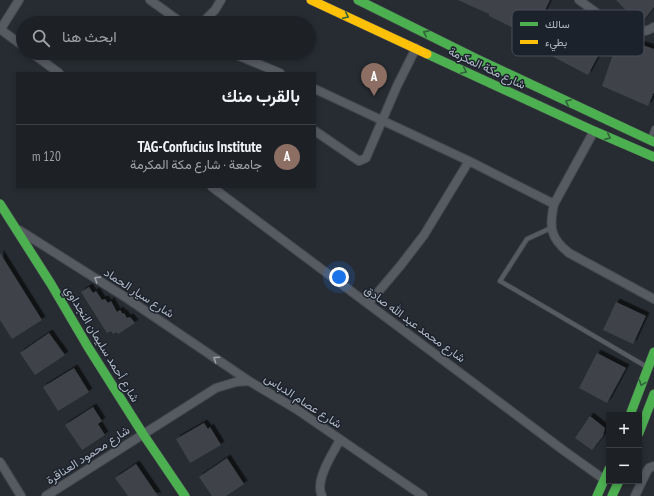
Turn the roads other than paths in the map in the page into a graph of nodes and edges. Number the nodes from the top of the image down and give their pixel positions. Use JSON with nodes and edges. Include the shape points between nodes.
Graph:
{"nodes":[{"id":1,"x":20,"y":0,"type":"edge"},
{"id":2,"x":150,"y":0,"type":"edge"},
{"id":3,"x":221,"y":0,"type":"edge"},
{"id":4,"x":311,"y":0,"type":"edge"},
{"id":5,"x":358,"y":0,"type":"edge"},
{"id":6,"x":579,"y":0,"type":"edge"},
{"id":7,"x":594,"y":10,"type":"edge"},
{"id":8,"x":172,"y":16,"type":"edge"},
{"id":9,"x":209,"y":16,"type":"edge"},
{"id":10,"x":654,"y":27,"type":"edge"},
{"id":11,"x":0,"y":30,"type":"edge"},
{"id":12,"x":644,"y":32,"type":"edge"},
{"id":13,"x":16,"y":41,"type":"edge"},
{"id":14,"x":416,"y":48,"type":"junction"},
{"id":15,"x":41,"y":60,"type":"edge"},
{"id":16,"x":249,"y":60,"type":"edge"},
{"id":17,"x":58,"y":72,"type":"edge"},
{"id":18,"x":278,"y":72,"type":"edge"},
{"id":19,"x":316,"y":89,"type":"edge"},
{"id":20,"x":382,"y":121,"type":"junction"},
{"id":21,"x":654,"y":128,"type":"edge"},
{"id":22,"x":594,"y":131,"type":"junction"},
{"id":23,"x":316,"y":132,"type":"edge"},
{"id":24,"x":652,"y":141,"type":"edge"},
{"id":25,"x":654,"y":157,"type":"edge"},
{"id":26,"x":469,"y":161,"type":"junction"},
{"id":27,"x":213,"y":188,"type":"edge"},
{"id":28,"x":0,"y":204,"type":"edge"},
{"id":29,"x":554,"y":204,"type":"junction"},
{"id":30,"x":15,"y":227,"type":"junction"},
{"id":31,"x":551,"y":228,"type":"junction"},
{"id":32,"x":654,"y":299,"type":"edge"},
{"id":33,"x":368,"y":304,"type":"junction"},
{"id":34,"x":654,"y":352,"type":"edge"},
{"id":35,"x":648,"y":367,"type":"junction"},
{"id":36,"x":249,"y":381,"type":"junction"},
{"id":37,"x":654,"y":394,"type":"edge"},
{"id":38,"x":631,"y":412,"type":"edge"},
{"id":39,"x":642,"y":425,"type":"edge"},
{"id":40,"x":143,"y":434,"type":"junction"},
{"id":41,"x":340,"y":440,"type":"junction"},
{"id":42,"x":0,"y":462,"type":"edge"},
{"id":43,"x":654,"y":466,"type":"edge"},
{"id":44,"x":606,"y":476,"type":"edge"},
{"id":45,"x":604,"y":480,"type":"junction"},
{"id":46,"x":618,"y":484,"type":"edge"},
{"id":47,"x":22,"y":496,"type":"edge"},
{"id":48,"x":46,"y":496,"type":"edge"},
{"id":49,"x":185,"y":496,"type":"edge"},
{"id":50,"x":322,"y":496,"type":"edge"},
{"id":51,"x":423,"y":496,"type":"edge"},
{"id":52,"x":597,"y":496,"type":"edge"},
{"id":53,"x":612,"y":496,"type":"edge"},
{"id":54,"x":635,"y":496,"type":"edge"}],
"edges":[{"from":1,"to":11,"type":"street"},
{"from":2,"to":8,"type":"street"},
{"from":3,"to":9,"type":"street"},
{"from":4,"to":14,"type":"main road","name":"شارع مكة المكرمة","one_way":true},
{"from":24,"to":5,"type":"main road","name":"شارع مكة المكرمة","one_way":true},
{"from":6,"to":7,"type":"street"},
{"from":10,"to":12,"type":"street"},
{"from":11,"to":13,"type":"street"},
{"from":14,"to":20,"type":"street","via":[[396,86]]},
{"from":14,"to":22,"type":"main road","name":"شارع مكة المكرمة","one_way":true},
{"from":15,"to":17,"type":"street"},
{"from":16,"to":18,"type":"street"},
{"from":19,"to":20,"type":"street"},
{"from":20,"to":23,"type":"street","via":[[366,158],[359,161]]},
{"from":20,"to":26,"type":"street"},
{"from":21,"to":24,"type":"lane"},
{"from":22,"to":25,"type":"main road","name":"شارع مكة المكرمة","one_way":true},
{"from":22,"to":29,"type":"street"},
{"from":26,"to":29,"type":"street"},
{"from":26,"to":33,"type":"street","via":[[424,235]]},
{"from":27,"to":33,"type":"street","name":"شارع محمد عبد الله صادق"},
{"from":28,"to":30,"type":"main road","name":"شارع أحمد سليمان النجداوي"},
{"from":29,"to":31,"type":"street"},
{"from":36,"to":30,"type":"street","name":"شارع سيار الحماد","one_way":true},
{"from":30,"to":40,"type":"main road","name":"شارع أحمد سليمان النجداوي"},
{"from":31,"to":32,"type":"street","via":[[560,246],[569,253]]},
{"from":31,"to":35,"type":"lane","via":[[527,239],[500,281]]},
{"from":33,"to":45,"type":"street","name":"شارع محمد عبد الله صادق"},
{"from":34,"to":35,"type":"main road"},
{"from":35,"to":38,"type":"main road","one_way":true},
{"from":36,"to":40,"type":"street","name":"شارع عصام الدباس","via":[[216,388]]},
{"from":36,"to":41,"type":"street","name":"شارع عصام الدباس","via":[[296,409]]},
{"from":37,"to":39,"type":"main road"},
{"from":40,"to":48,"type":"street","name":"شارع محمود العناقرة"},
{"from":40,"to":49,"type":"main road","name":"شارع أحمد سليمان النجداوي"},
{"from":41,"to":50,"type":"street","via":[[320,483]]},
{"from":41,"to":51,"type":"street","name":"شارع عصام الدباس"},
{"from":42,"to":47,"type":"street"},
{"from":43,"to":54,"type":"street","via":[[647,471]]},
{"from":44,"to":45,"type":"main road"},
{"from":45,"to":52,"type":"main road"},
{"from":46,"to":53,"type":"main road"}]}
